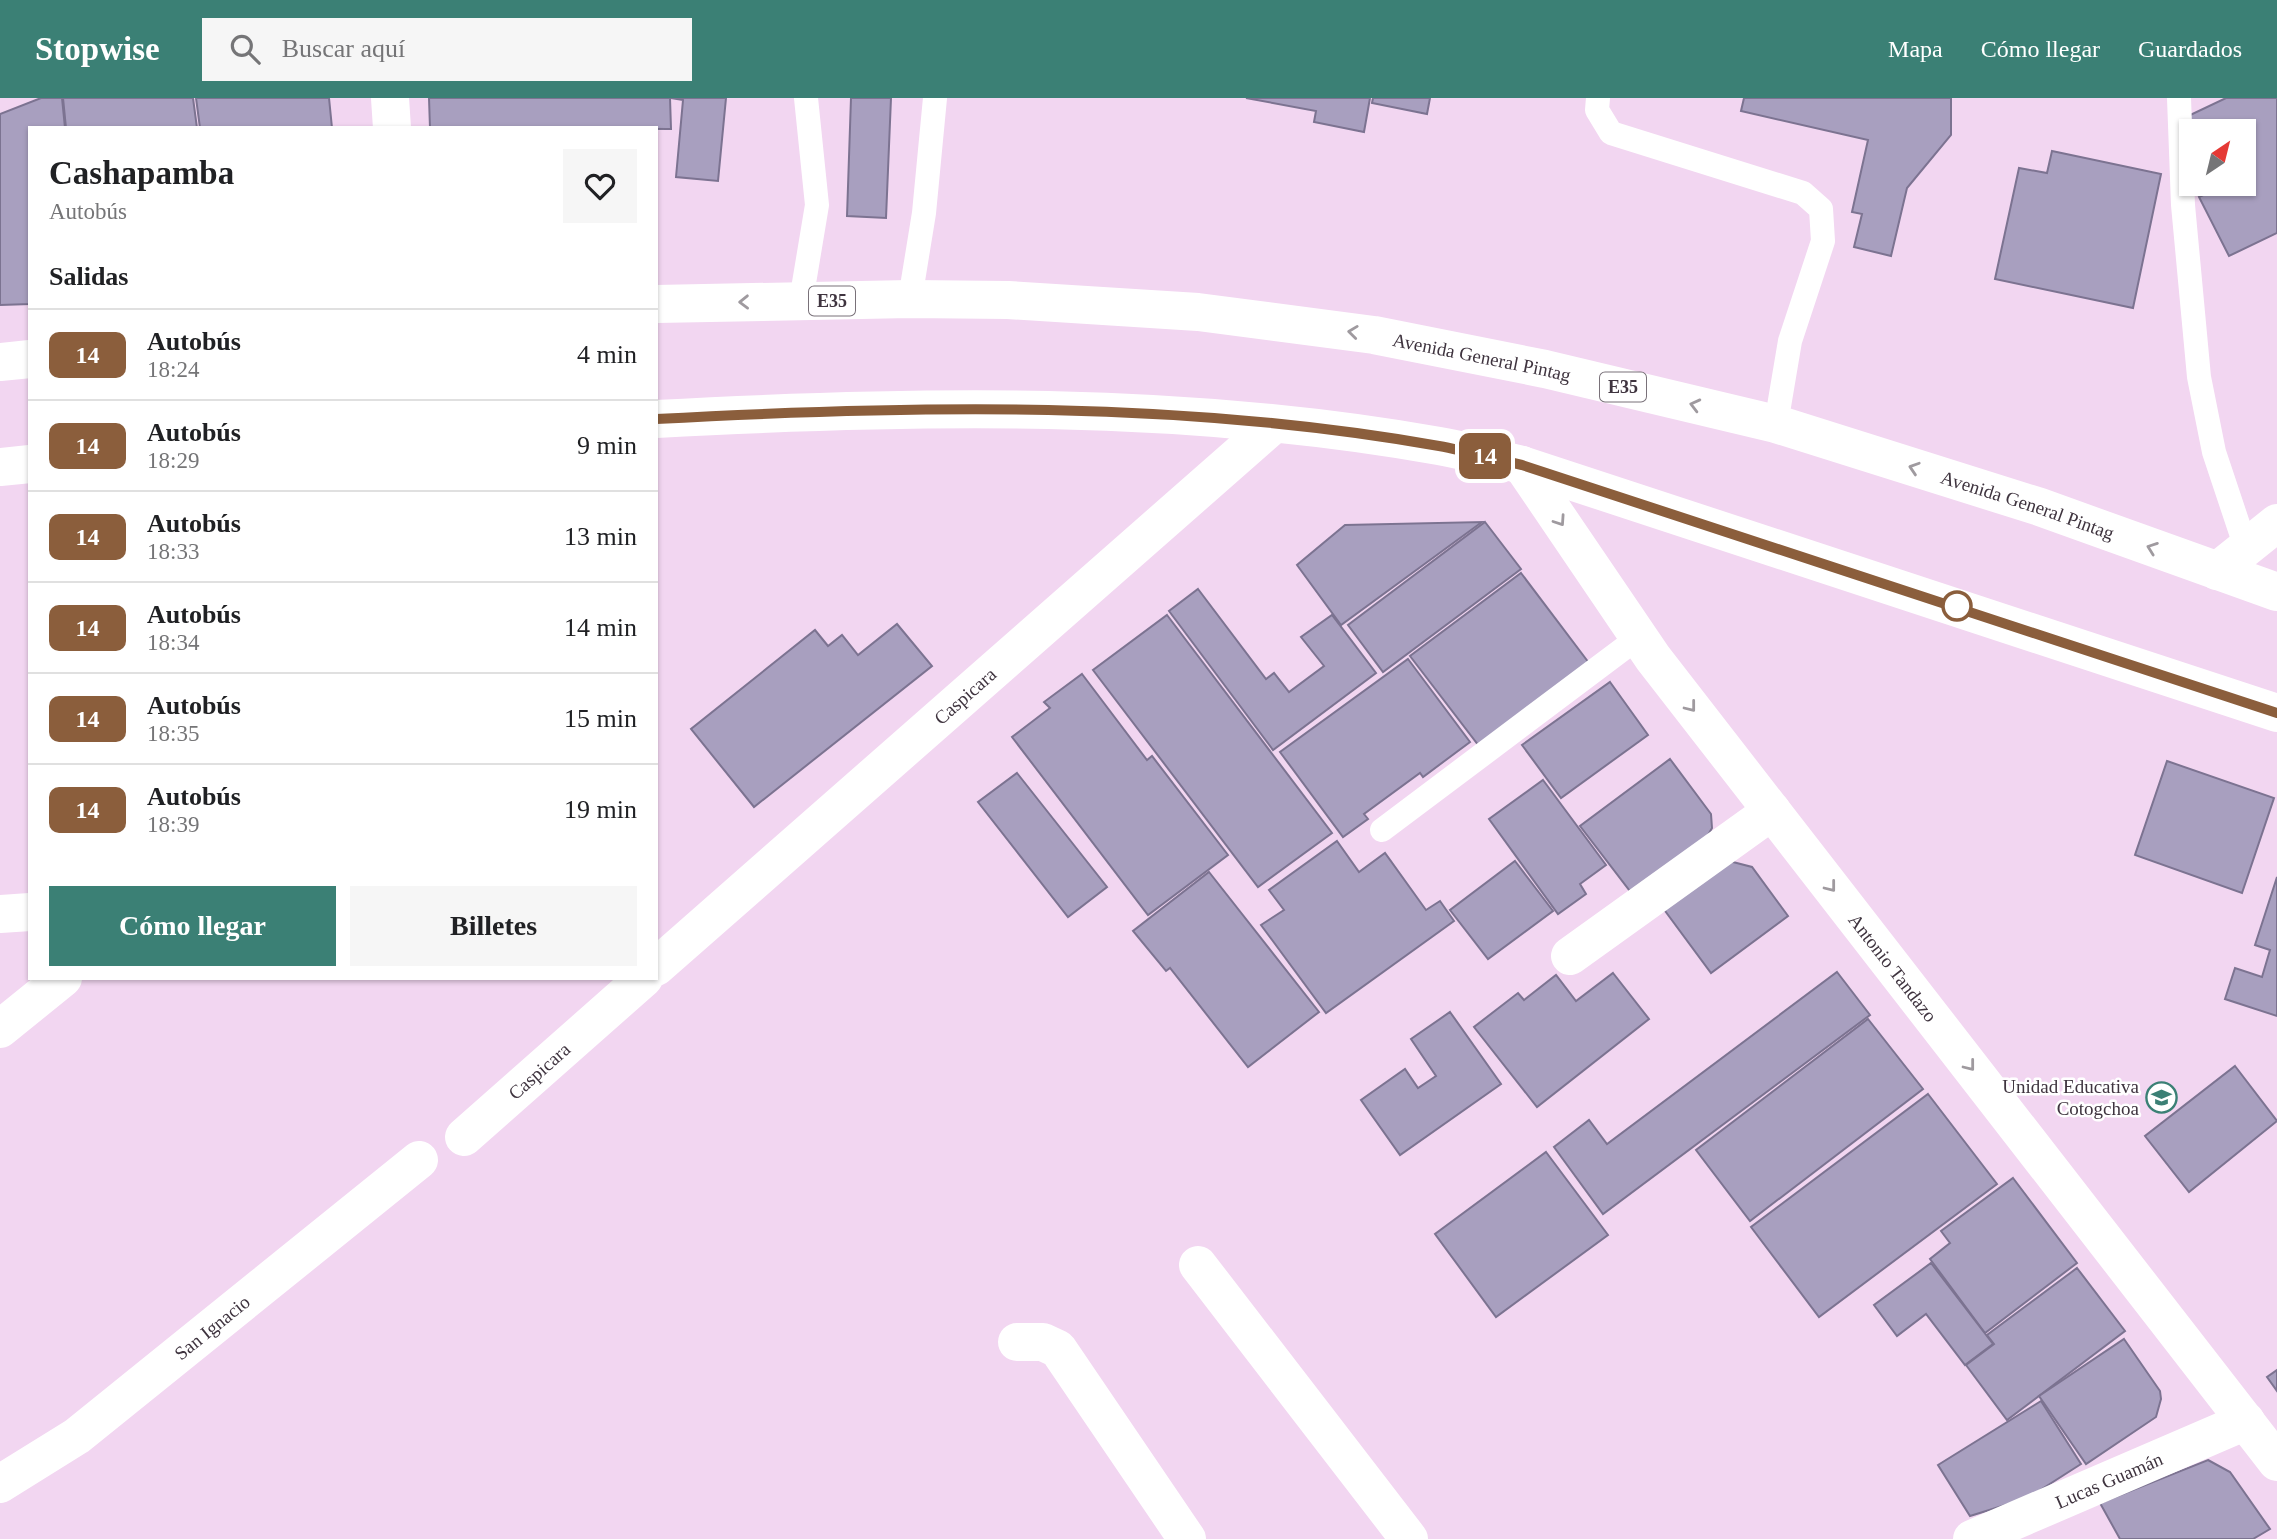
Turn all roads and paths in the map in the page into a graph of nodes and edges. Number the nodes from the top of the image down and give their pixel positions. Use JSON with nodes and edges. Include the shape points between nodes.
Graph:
{"nodes":[{"id":1,"x":390,"y":98,"type":"edge"},
{"id":2,"x":806,"y":98,"type":"edge"},
{"id":3,"x":935,"y":98,"type":"edge"},
{"id":4,"x":1598,"y":98,"type":"edge"},
{"id":5,"x":2179,"y":98,"type":"edge"},
{"id":6,"x":392,"y":126,"type":"edge"},
{"id":7,"x":910,"y":299,"type":"junction"},
{"id":8,"x":801,"y":302,"type":"junction"},
{"id":9,"x":658,"y":304,"type":"edge"},
{"id":10,"x":28,"y":359,"type":"edge"},
{"id":11,"x":0,"y":362,"type":"edge"},
{"id":12,"x":658,"y":419,"type":"edge"},
{"id":13,"x":1274,"y":424,"type":"junction"},
{"id":14,"x":1776,"y":424,"type":"junction"},
{"id":15,"x":28,"y":464,"type":"edge"},
{"id":16,"x":1522,"y":465,"type":"junction"},
{"id":17,"x":0,"y":467,"type":"edge"},
{"id":18,"x":2277,"y":523,"type":"edge"},
{"id":19,"x":2246,"y":548,"type":"junction"},
{"id":20,"x":2217,"y":571,"type":"junction"},
{"id":21,"x":2277,"y":592,"type":"edge"},
{"id":22,"x":1639,"y":637,"type":"junction"},
{"id":23,"x":2277,"y":713,"type":"edge"},
{"id":24,"x":1772,"y":811,"type":"junction"},
{"id":25,"x":1382,"y":830,"type":"dead end"},
{"id":26,"x":28,"y":912,"type":"edge"},
{"id":27,"x":0,"y":914,"type":"edge"},
{"id":28,"x":1570,"y":957,"type":"dead end"},
{"id":29,"x":658,"y":965,"type":"edge"},
{"id":30,"x":60,"y":980,"type":"edge"},
{"id":31,"x":642,"y":980,"type":"edge"},
{"id":32,"x":0,"y":1029,"type":"edge"},
{"id":33,"x":464,"y":1136,"type":"dead end"},
{"id":34,"x":419,"y":1160,"type":"dead end"},
{"id":35,"x":1198,"y":1265,"type":"dead end"},
{"id":36,"x":1017,"y":1342,"type":"dead end"},
{"id":37,"x":2246,"y":1421,"type":"junction"},
{"id":38,"x":2277,"y":1462,"type":"edge"},
{"id":39,"x":0,"y":1484,"type":"edge"},
{"id":40,"x":1187,"y":1539,"type":"edge"},
{"id":41,"x":1409,"y":1539,"type":"edge"},
{"id":42,"x":1972,"y":1539,"type":"edge"}],
"edges":[{"from":1,"to":6,"type":"main road"},
{"from":2,"to":8,"type":"lane","via":[[817,205]]},
{"from":3,"to":7,"type":"lane"},
{"from":4,"to":14,"type":"lane","via":[[1597,110],[1611,133],[1803,193],[1821,209],[1823,241],[1790,341]]},
{"from":5,"to":19,"type":"lane","via":[[2183,205],[2199,377],[2214,452]]},
{"from":7,"to":8,"type":"main road","name":"Avenida General Pintag","number":"E35"},
{"from":14,"to":7,"type":"main road","name":"Avenida General Pintag","number":"E35","one_way":true,"via":[[1545,369],[1374,335],[1198,312]]},
{"from":8,"to":9,"type":"main road","name":"Avenida General Pintag","number":"E35","one_way":true},
{"from":10,"to":11,"type":"main road"},
{"from":12,"to":13,"type":"main road","via":[[790,411],[977,409]]},
{"from":13,"to":16,"type":"main road","via":[[1440,446]]},
{"from":13,"to":29,"type":"main road","name":"Caspicara"},
{"from":20,"to":14,"type":"main road","name":"Avenida General Pintag","number":"E35","one_way":true,"via":[[2040,507]]},
{"from":15,"to":17,"type":"main road"},
{"from":16,"to":22,"type":"main road","name":"Antonio Tandazo","one_way":true},
{"from":16,"to":23,"type":"main road"},
{"from":18,"to":19,"type":"main road"},
{"from":19,"to":20,"type":"main road"},
{"from":20,"to":21,"type":"main road","name":"Avenida General Pintag","number":"E35"},
{"from":22,"to":24,"type":"main road","name":"Antonio Tandazo","one_way":true},
{"from":22,"to":25,"type":"lane"},
{"from":24,"to":28,"type":"main road"},
{"from":24,"to":37,"type":"main road","name":"Antonio Tandazo","one_way":true},
{"from":26,"to":27,"type":"main road"},
{"from":30,"to":32,"type":"main road"},
{"from":31,"to":33,"type":"main road","name":"Caspicara"},
{"from":34,"to":39,"type":"main road","name":"San Ignacio","via":[[77,1436]]},
{"from":35,"to":41,"type":"main road"},
{"from":36,"to":40,"type":"main road","via":[[1043,1342],[1058,1349]]},
{"from":37,"to":38,"type":"main road","name":"Antonio Tandazo"},
{"from":37,"to":42,"type":"main road","name":"Lucas Guamán"}]}
